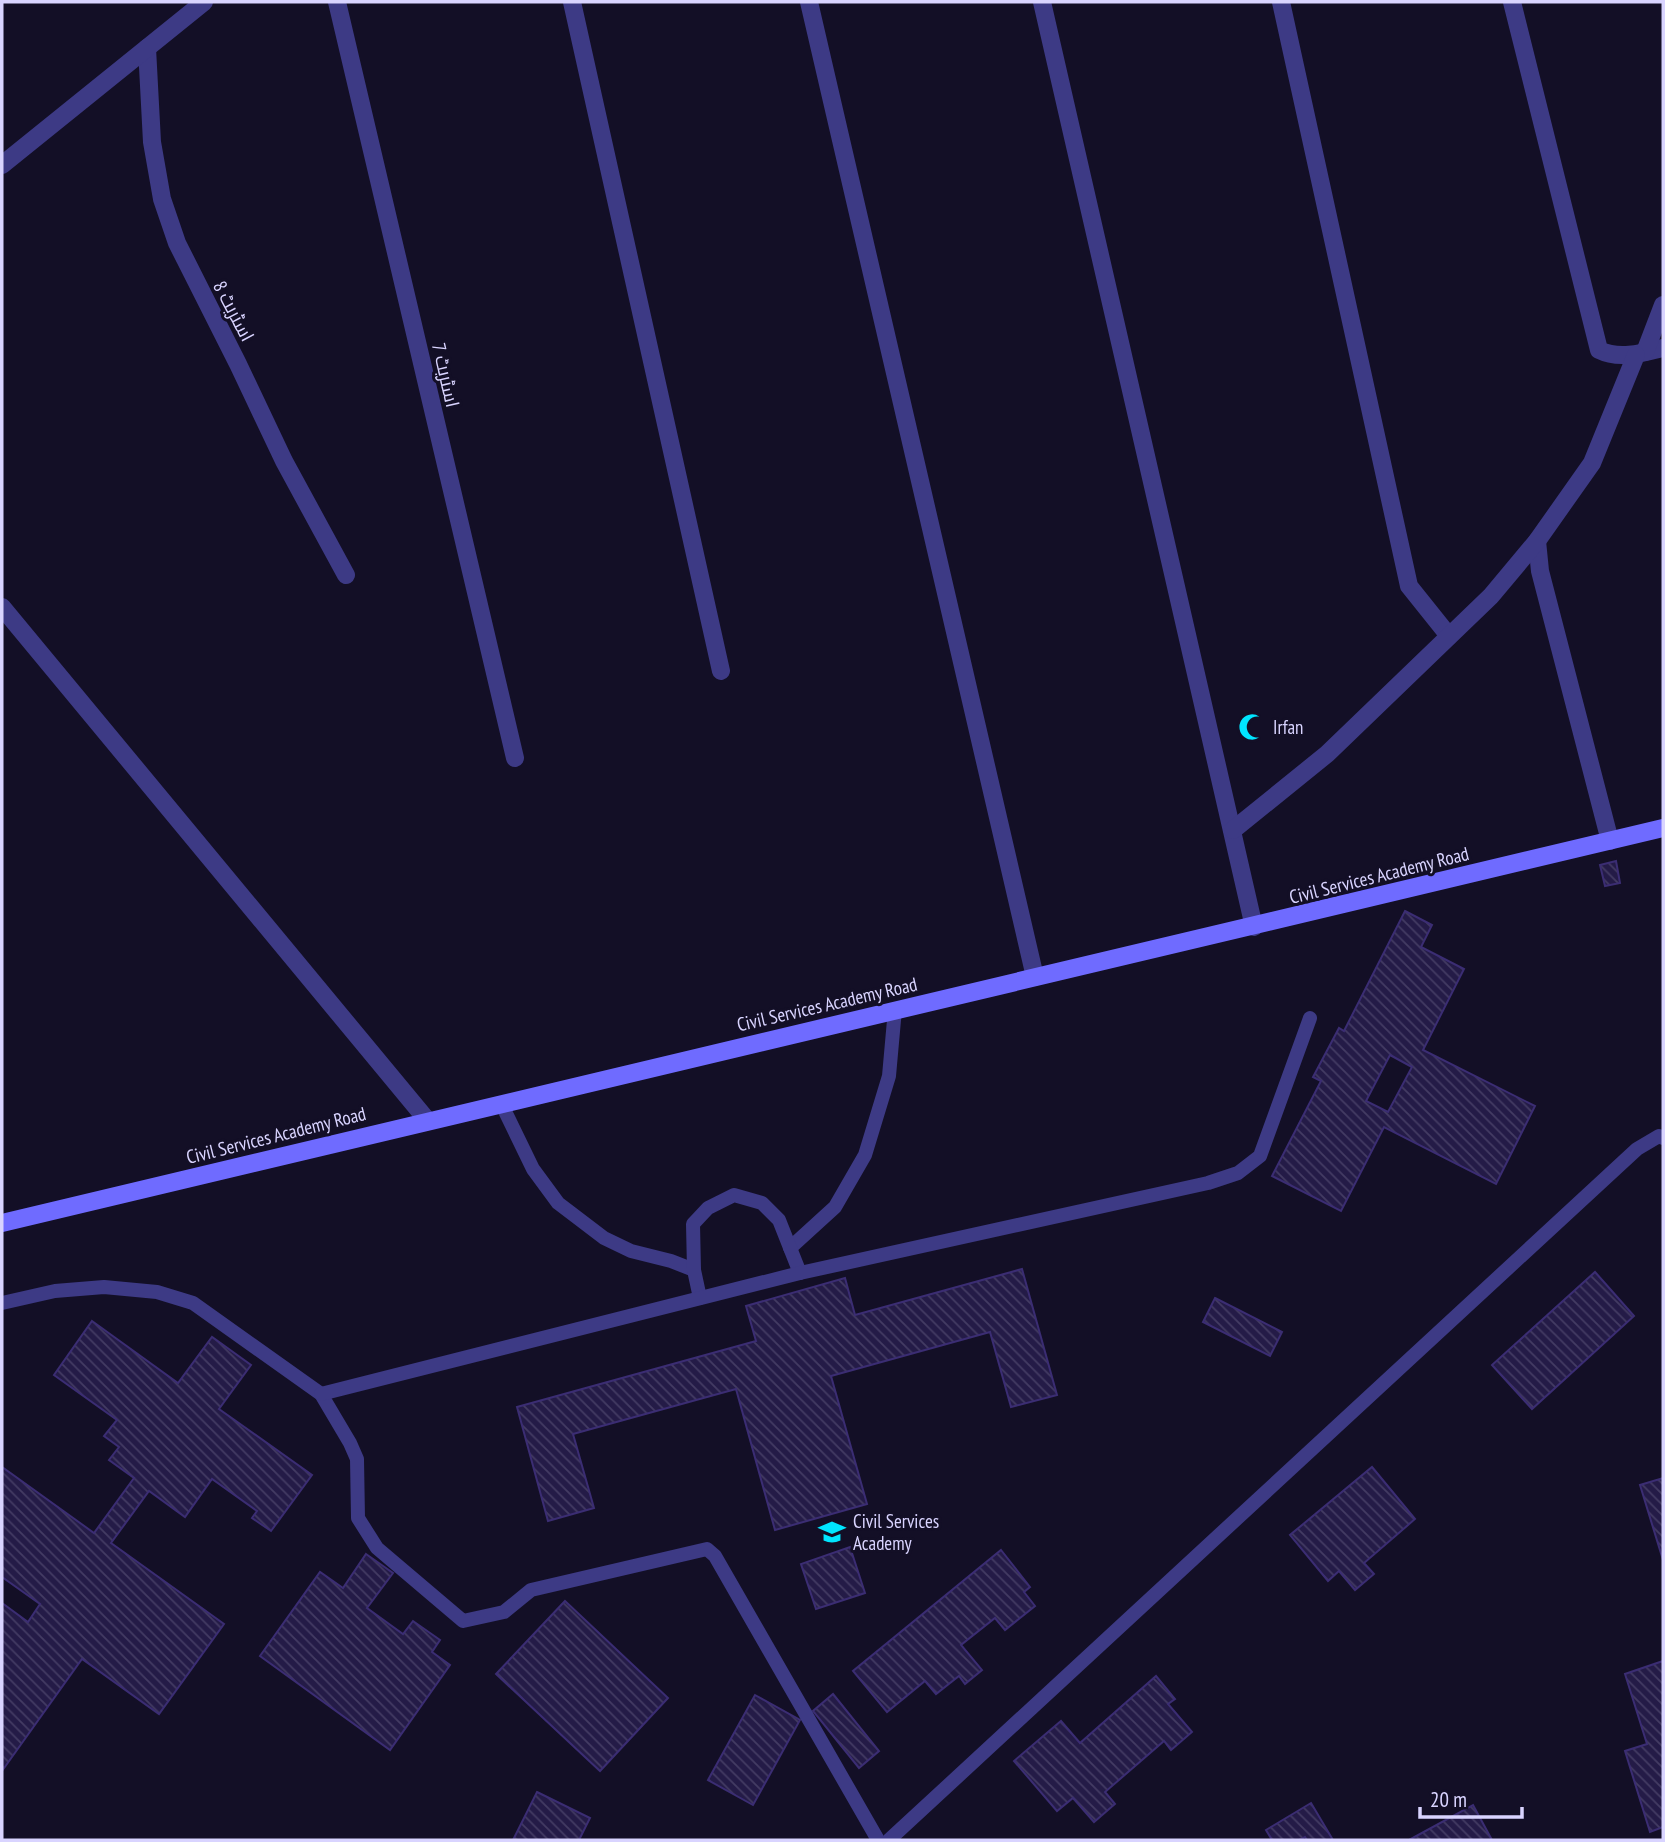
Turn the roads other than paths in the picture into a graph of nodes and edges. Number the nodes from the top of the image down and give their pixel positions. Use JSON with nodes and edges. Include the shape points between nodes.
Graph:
{"nodes":[{"id":1,"x":204,"y":2,"type":"edge"},
{"id":2,"x":337,"y":2,"type":"edge"},
{"id":3,"x":572,"y":2,"type":"edge"},
{"id":4,"x":808,"y":2,"type":"edge"},
{"id":5,"x":1042,"y":2,"type":"edge"},
{"id":6,"x":1281,"y":2,"type":"edge"},
{"id":7,"x":1512,"y":2,"type":"edge"},
{"id":8,"x":148,"y":48,"type":"junction"},
{"id":9,"x":2,"y":165,"type":"edge"},
{"id":10,"x":1663,"y":305,"type":"edge"},
{"id":11,"x":1654,"y":352,"type":"edge"},
{"id":12,"x":1537,"y":541,"type":"junction"},
{"id":13,"x":346,"y":575,"type":"dead end"},
{"id":14,"x":2,"y":607,"type":"edge"},
{"id":15,"x":1449,"y":636,"type":"junction"},
{"id":16,"x":721,"y":671,"type":"dead end"},
{"id":17,"x":515,"y":758,"type":"dead end"},
{"id":18,"x":1663,"y":828,"type":"edge"},
{"id":19,"x":1233,"y":831,"type":"junction"},
{"id":20,"x":1610,"y":841,"type":"junction"},
{"id":21,"x":1254,"y":927,"type":"junction"},
{"id":22,"x":1035,"y":976,"type":"junction"},
{"id":23,"x":895,"y":1009,"type":"junction"},
{"id":24,"x":1310,"y":1018,"type":"dead end"},
{"id":25,"x":501,"y":1103,"type":"junction"},
{"id":26,"x":427,"y":1120,"type":"junction"},
{"id":27,"x":1663,"y":1139,"type":"edge"},
{"id":28,"x":2,"y":1223,"type":"edge"},
{"id":29,"x":790,"y":1248,"type":"junction"},
{"id":30,"x":694,"y":1270,"type":"junction"},
{"id":31,"x":800,"y":1273,"type":"junction"},
{"id":32,"x":700,"y":1298,"type":"junction"},
{"id":33,"x":2,"y":1303,"type":"edge"},
{"id":34,"x":321,"y":1394,"type":"junction"},
{"id":35,"x":878,"y":1840,"type":"edge"},
{"id":36,"x":889,"y":1840,"type":"edge"}],
"edges":[{"from":1,"to":8,"type":"street"},
{"from":2,"to":17,"type":"street","name":"اسٹریٹ 7"},
{"from":3,"to":16,"type":"street"},
{"from":4,"to":22,"type":"street"},
{"from":5,"to":19,"type":"street"},
{"from":6,"to":15,"type":"street","via":[[1409,586]]},
{"from":7,"to":11,"type":"street","via":[[1599,350]]},
{"from":8,"to":9,"type":"street"},
{"from":8,"to":13,"type":"street","name":"اسٹریٹ 8","via":[[152,142],[162,199],[177,243],[284,461]]},
{"from":10,"to":11,"type":"street"},
{"from":11,"to":12,"type":"street","via":[[1592,463]]},
{"from":12,"to":15,"type":"street","via":[[1491,596]]},
{"from":12,"to":20,"type":"street","via":[[1540,571]]},
{"from":14,"to":26,"type":"street"},
{"from":15,"to":19,"type":"street","via":[[1327,754]]},
{"from":18,"to":20,"type":"street","name":"Civil Services Academy Road"},
{"from":19,"to":21,"type":"street"},
{"from":20,"to":21,"type":"street","name":"Civil Services Academy Road"},
{"from":21,"to":22,"type":"street","name":"Civil Services Academy Road"},
{"from":22,"to":23,"type":"street","name":"Civil Services Academy Road"},
{"from":23,"to":25,"type":"street","name":"Civil Services Academy Road"},
{"from":23,"to":29,"type":"lane","via":[[889,1076],[865,1155],[835,1207]]},
{"from":24,"to":31,"type":"lane","via":[[1259,1156],[1238,1173]]},
{"from":25,"to":26,"type":"street","name":"Civil Services Academy Road"},
{"from":25,"to":30,"type":"lane","via":[[533,1169],[558,1203],[604,1238]]},
{"from":26,"to":28,"type":"street","name":"Civil Services Academy Road"},
{"from":27,"to":36,"type":"lane","via":[[1659,1136],[1637,1149]]},
{"from":29,"to":30,"type":"lane","via":[[779,1220],[762,1203],[734,1195],[708,1208],[693,1224]]},
{"from":29,"to":31,"type":"lane"},
{"from":30,"to":32,"type":"lane"},
{"from":31,"to":32,"type":"lane"},
{"from":32,"to":34,"type":"lane"},
{"from":33,"to":34,"type":"lane","via":[[55,1291],[104,1287],[158,1292],[193,1303]]},
{"from":34,"to":35,"type":"lane","via":[[357,1459],[358,1518],[370,1538],[463,1620],[504,1612],[531,1590],[707,1549]]}]}
